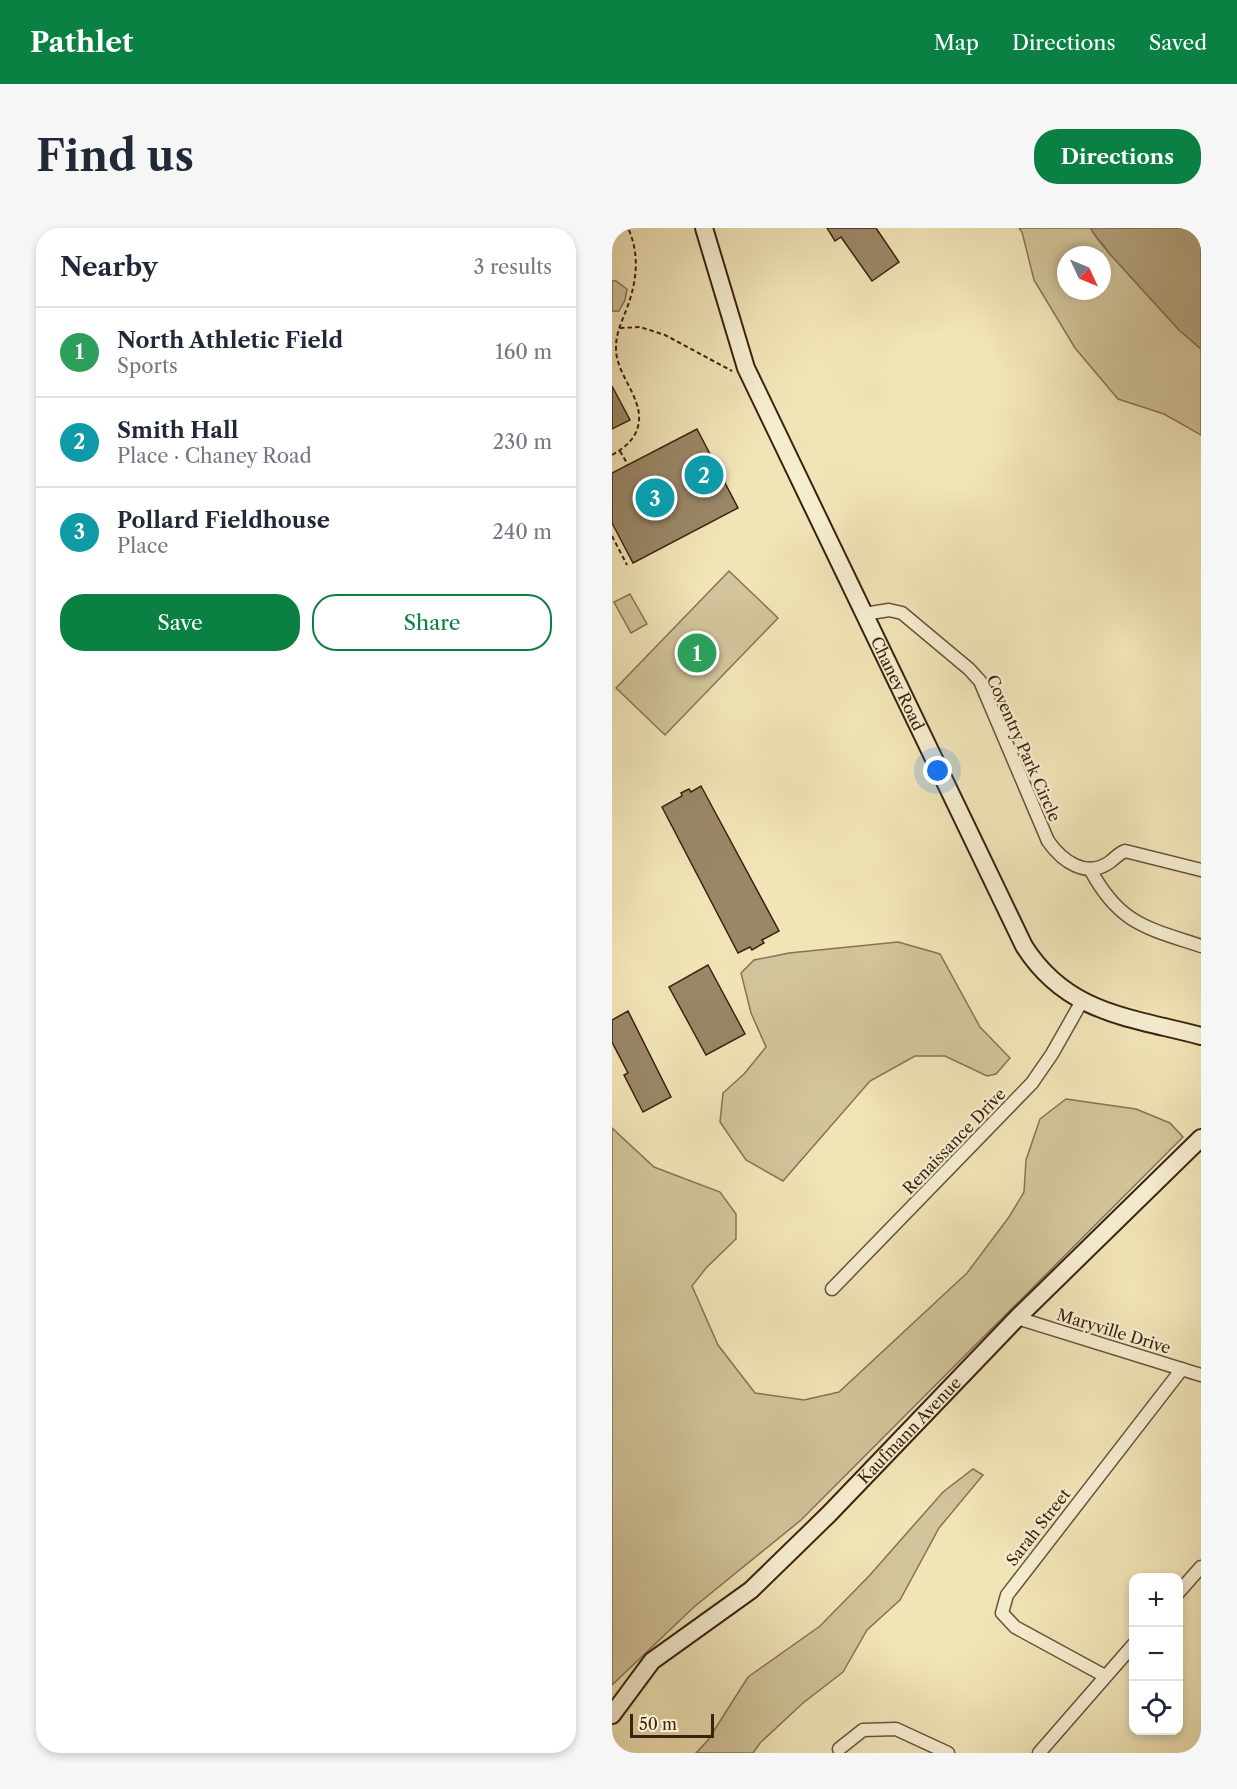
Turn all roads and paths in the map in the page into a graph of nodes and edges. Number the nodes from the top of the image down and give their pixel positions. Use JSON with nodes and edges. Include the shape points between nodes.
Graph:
{"nodes":[{"id":1,"x":628,"y":228,"type":"edge"},
{"id":2,"x":704,"y":228,"type":"edge"},
{"id":3,"x":620,"y":328,"type":"junction"},
{"id":4,"x":735,"y":372,"type":"dead end"},
{"id":5,"x":620,"y":451,"type":"junction"},
{"id":6,"x":612,"y":455,"type":"edge"},
{"id":7,"x":628,"y":465,"type":"dead end"},
{"id":8,"x":612,"y":536,"type":"edge"},
{"id":9,"x":627,"y":565,"type":"dead end"},
{"id":10,"x":864,"y":614,"type":"junction"},
{"id":11,"x":1090,"y":869,"type":"junction"},
{"id":12,"x":1201,"y":870,"type":"edge"},
{"id":13,"x":1201,"y":946,"type":"edge"},
{"id":14,"x":1082,"y":1002,"type":"junction"},
{"id":15,"x":1201,"y":1036,"type":"edge"},
{"id":16,"x":1201,"y":1138,"type":"edge"},
{"id":17,"x":832,"y":1289,"type":"dead end"},
{"id":18,"x":1017,"y":1318,"type":"junction"},
{"id":19,"x":1182,"y":1369,"type":"junction"},
{"id":20,"x":1201,"y":1375,"type":"edge"},
{"id":21,"x":1201,"y":1567,"type":"edge"},
{"id":22,"x":1183,"y":1588,"type":"edge"},
{"id":23,"x":1129,"y":1650,"type":"edge"},
{"id":24,"x":1105,"y":1676,"type":"junction"},
{"id":25,"x":612,"y":1715,"type":"edge"},
{"id":26,"x":839,"y":1749,"type":"dead end"},
{"id":27,"x":948,"y":1753,"type":"edge"},
{"id":28,"x":1039,"y":1753,"type":"edge"}],
"edges":[{"from":1,"to":3,"type":"path","via":[[636,256],[636,276]]},
{"from":2,"to":10,"type":"street","name":"Chaney Road","via":[[746,368]]},
{"from":3,"to":4,"type":"path","via":[[640,327],[665,335]]},
{"from":3,"to":5,"type":"path","via":[[616,351],[637,404],[639,421],[635,435]]},
{"from":5,"to":6,"type":"path"},
{"from":5,"to":7,"type":"path"},
{"from":8,"to":9,"type":"path"},
{"from":10,"to":11,"type":"street","name":"Coventry Park Circle","via":[[889,610],[902,613],[980,681],[1048,841],[1072,865]]},
{"from":10,"to":14,"type":"street","name":"Chaney Road","via":[[1024,946],[1048,978]]},
{"from":11,"to":12,"type":"street","via":[[1125,851]]},
{"from":11,"to":13,"type":"street","via":[[1100,888],[1125,916],[1151,930]]},
{"from":14,"to":15,"type":"street","name":"Chaney Road"},
{"from":14,"to":17,"type":"street","name":"Renaissance Drive","via":[[1026,1089]]},
{"from":16,"to":18,"type":"street","name":"Kaufmann Avenue"},
{"from":18,"to":19,"type":"street","name":"Maryville Drive"},
{"from":18,"to":25,"type":"street","name":"Kaufmann Avenue","via":[[751,1590],[652,1661]]},
{"from":19,"to":20,"type":"street","name":"Maryville Drive"},
{"from":19,"to":24,"type":"street","name":"Sarah Street","via":[[1007,1595],[1004,1604],[1002,1613],[1015,1626]]},
{"from":21,"to":22,"type":"street"},
{"from":23,"to":24,"type":"street"},
{"from":24,"to":28,"type":"street"},
{"from":26,"to":27,"type":"street","via":[[863,1730],[896,1729]]}]}
